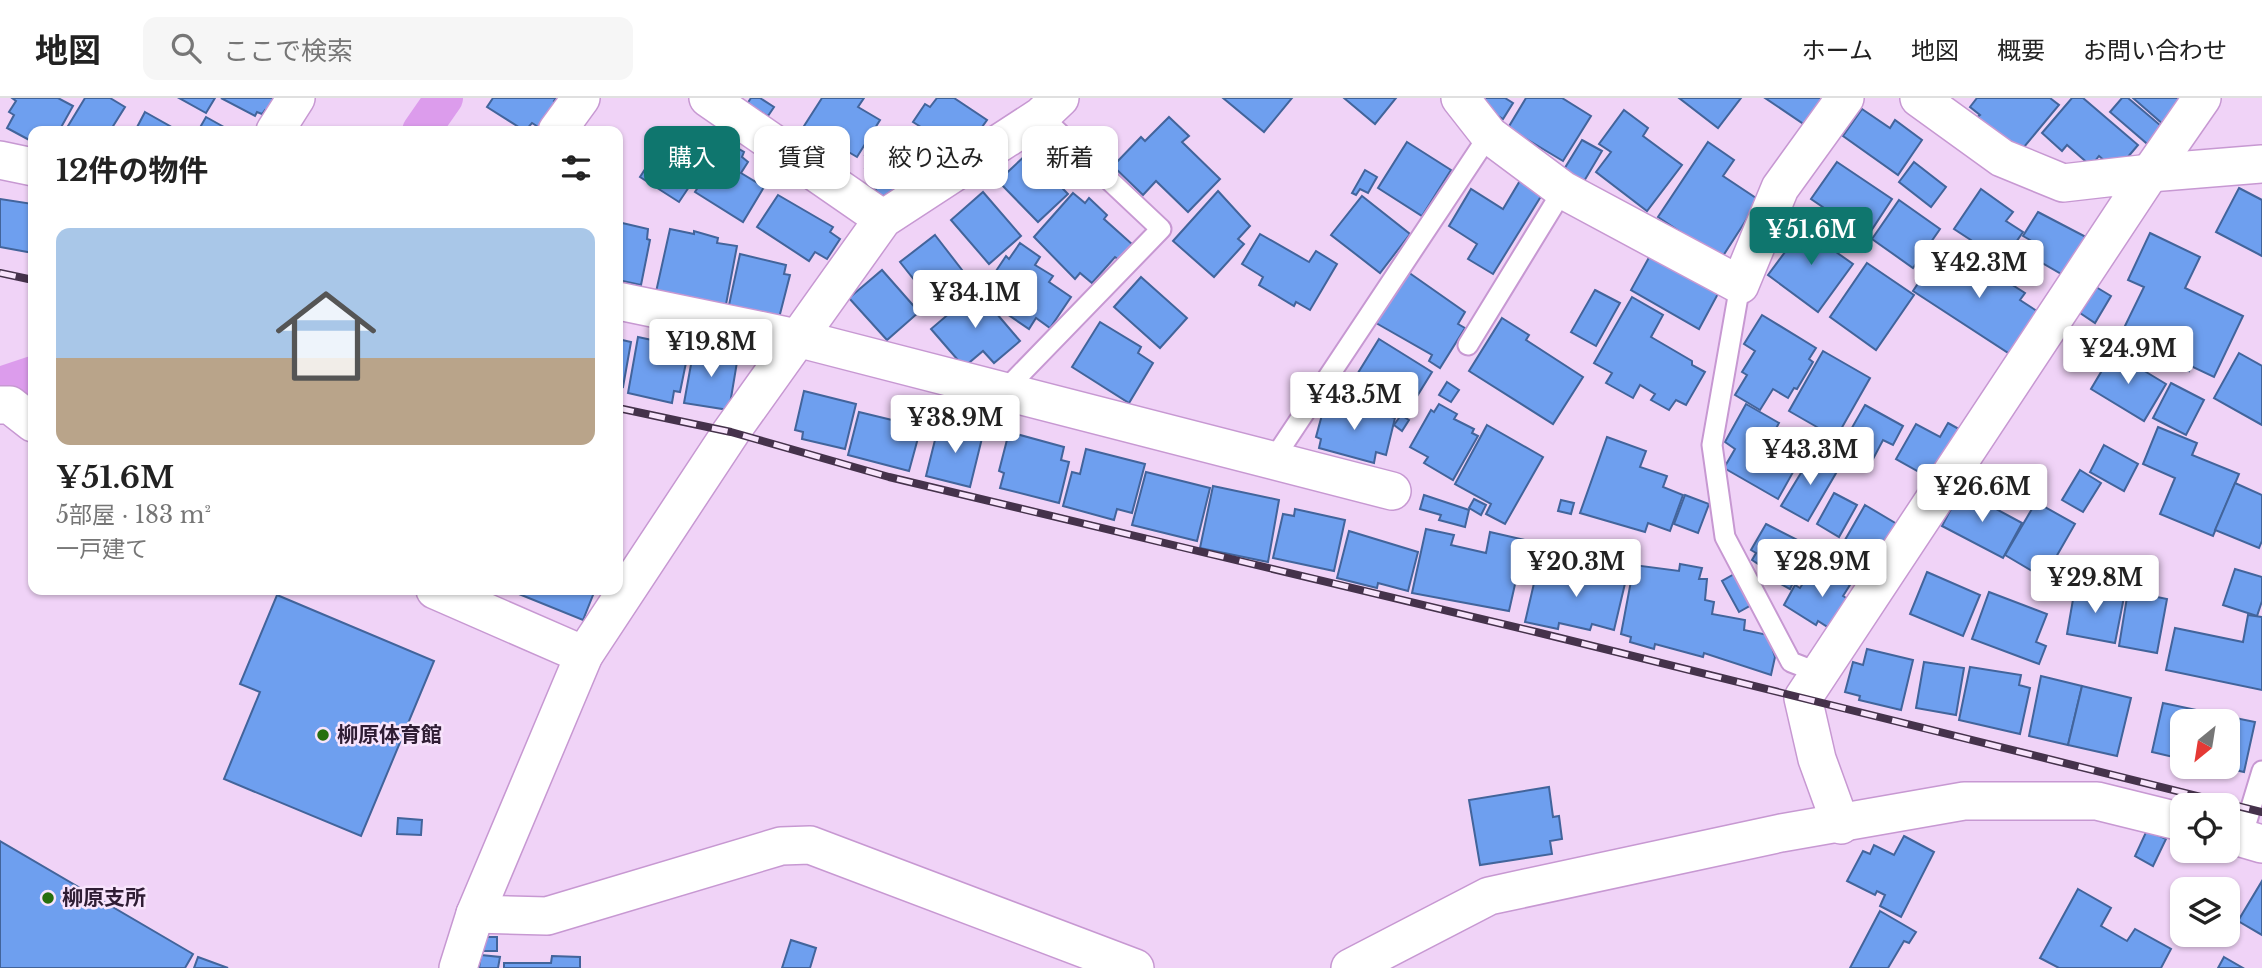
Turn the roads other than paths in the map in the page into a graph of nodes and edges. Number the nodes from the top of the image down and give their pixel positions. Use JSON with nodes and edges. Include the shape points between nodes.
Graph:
{"nodes":[{"id":1,"x":296,"y":98,"type":"edge"},
{"id":2,"x":581,"y":98,"type":"edge"},
{"id":3,"x":708,"y":98,"type":"edge"},
{"id":4,"x":1460,"y":98,"type":"edge"},
{"id":5,"x":1845,"y":98,"type":"edge"},
{"id":6,"x":2202,"y":98,"type":"edge"},
{"id":7,"x":1938,"y":103,"type":"edge"},
{"id":8,"x":1044,"y":104,"type":"edge"},
{"id":9,"x":278,"y":126,"type":"edge"},
{"id":10,"x":561,"y":126,"type":"edge"},
{"id":11,"x":1489,"y":135,"type":"junction"},
{"id":12,"x":0,"y":160,"type":"edge"},
{"id":13,"x":2262,"y":164,"type":"edge"},
{"id":14,"x":28,"y":166,"type":"edge"},
{"id":15,"x":2150,"y":173,"type":"junction"},
{"id":16,"x":1563,"y":190,"type":"junction"},
{"id":17,"x":883,"y":219,"type":"junction"},
{"id":18,"x":1740,"y":285,"type":"junction"},
{"id":19,"x":623,"y":302,"type":"edge"},
{"id":20,"x":797,"y":338,"type":"junction"},
{"id":21,"x":1468,"y":345,"type":"dead end"},
{"id":22,"x":1002,"y":393,"type":"junction"},
{"id":23,"x":0,"y":405,"type":"edge"},
{"id":24,"x":28,"y":419,"type":"edge"},
{"id":25,"x":1273,"y":460,"type":"junction"},
{"id":26,"x":1392,"y":491,"type":"dead end"},
{"id":27,"x":446,"y":595,"type":"edge"},
{"id":28,"x":623,"y":595,"type":"edge"},
{"id":29,"x":623,"y":595,"type":"edge"},
{"id":30,"x":583,"y":655,"type":"junction"},
{"id":31,"x":1819,"y":673,"type":"junction"},
{"id":32,"x":2262,"y":771,"type":"edge"},
{"id":33,"x":2170,"y":819,"type":"edge"},
{"id":34,"x":1840,"y":825,"type":"junction"},
{"id":35,"x":2244,"y":838,"type":"edge"},
{"id":36,"x":475,"y":914,"type":"junction"},
{"id":37,"x":458,"y":968,"type":"edge"},
{"id":38,"x":1135,"y":968,"type":"edge"},
{"id":39,"x":1350,"y":968,"type":"edge"}],
"edges":[{"from":1,"to":9,"type":"street"},
{"from":2,"to":10,"type":"street"},
{"from":3,"to":17,"type":"street"},
{"from":4,"to":11,"type":"street"},
{"from":5,"to":18,"type":"street","via":[[1780,188]]},
{"from":6,"to":15,"type":"street"},
{"from":7,"to":15,"type":"street","via":[[2002,158],[2063,183]]},
{"from":8,"to":17,"type":"street"},
{"from":8,"to":22,"type":"lane","via":[[1161,229]]},
{"from":11,"to":16,"type":"street"},
{"from":11,"to":25,"type":"lane"},
{"from":12,"to":14,"type":"street"},
{"from":13,"to":15,"type":"street"},
{"from":15,"to":31,"type":"street"},
{"from":16,"to":18,"type":"street"},
{"from":16,"to":21,"type":"lane"},
{"from":17,"to":20,"type":"street"},
{"from":18,"to":31,"type":"lane","via":[[1712,445],[1726,537],[1791,662]]},
{"from":19,"to":20,"type":"street"},
{"from":20,"to":22,"type":"street"},
{"from":20,"to":29,"type":"street"},
{"from":22,"to":25,"type":"street"},
{"from":23,"to":24,"type":"street","via":[[10,405]]},
{"from":25,"to":26,"type":"street"},
{"from":27,"to":30,"type":"street"},
{"from":28,"to":30,"type":"street"},
{"from":30,"to":36,"type":"street"},
{"from":31,"to":34,"type":"street","via":[[1803,698],[1817,759]]},
{"from":32,"to":35,"type":"lane"},
{"from":33,"to":34,"type":"street","via":[[2097,801],[1977,801]]},
{"from":34,"to":39,"type":"street","via":[[1755,838],[1489,896]]},
{"from":36,"to":37,"type":"street"},
{"from":36,"to":38,"type":"street","via":[[547,916],[781,846],[810,845]]}]}
